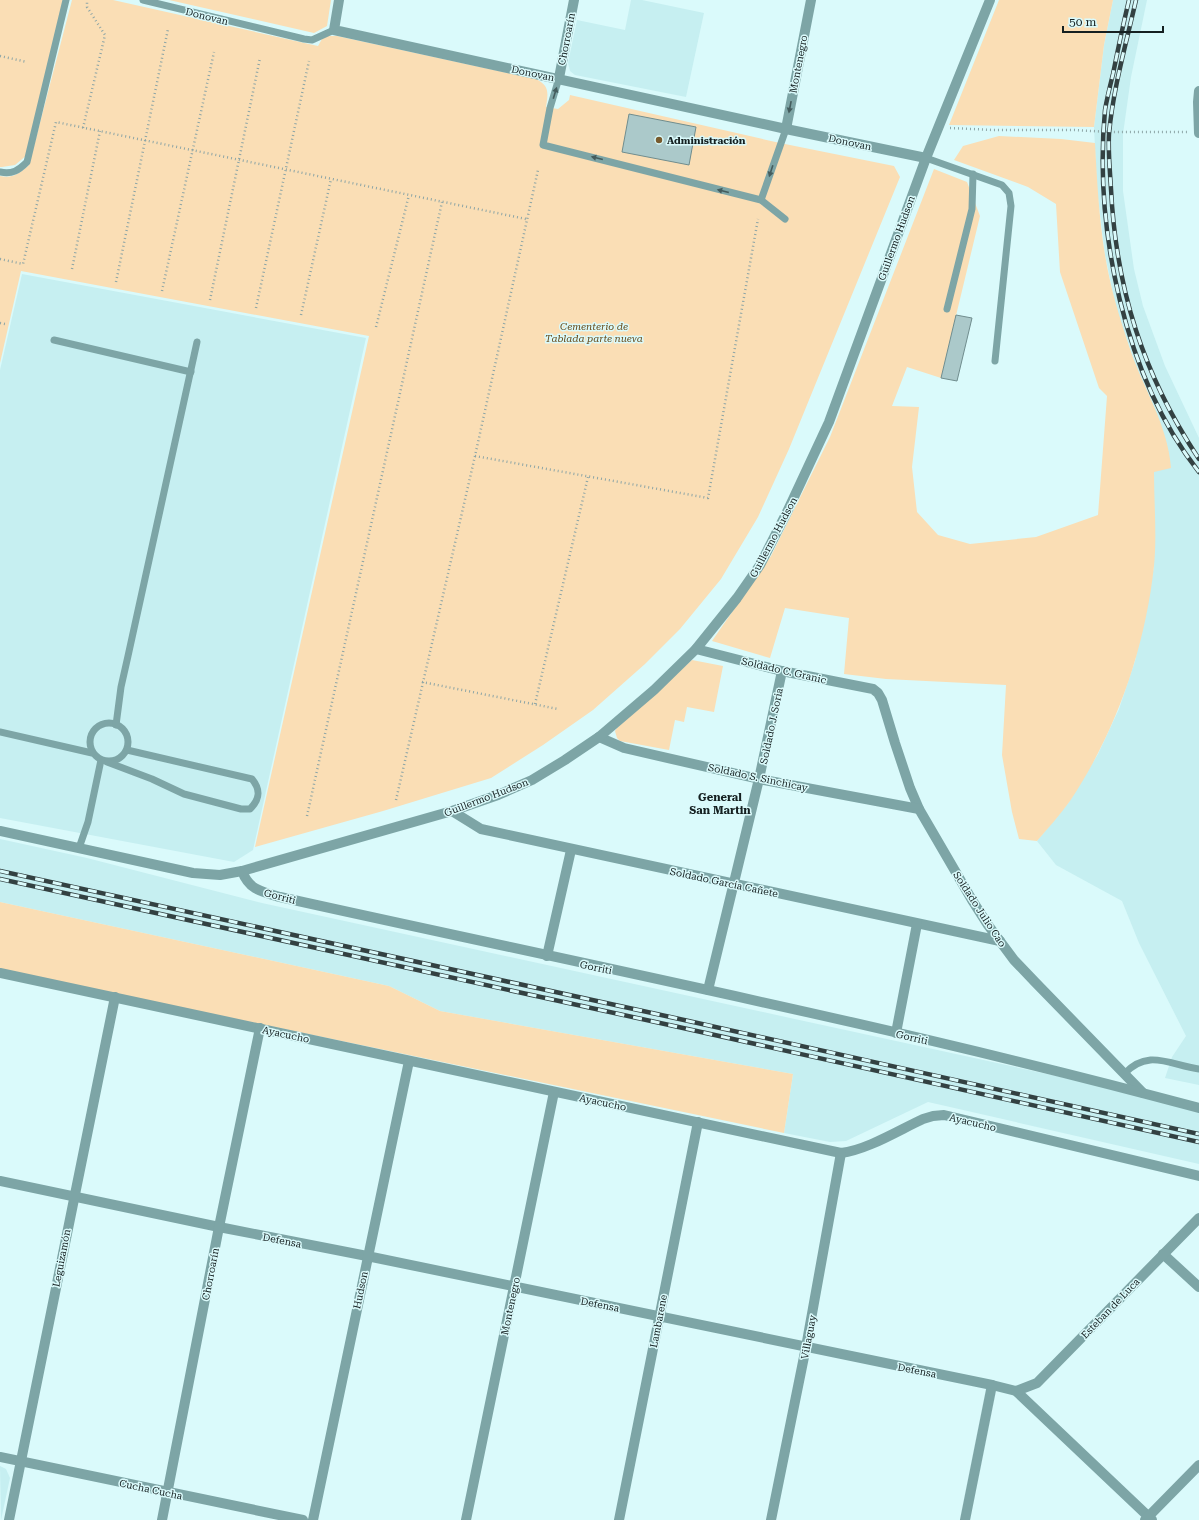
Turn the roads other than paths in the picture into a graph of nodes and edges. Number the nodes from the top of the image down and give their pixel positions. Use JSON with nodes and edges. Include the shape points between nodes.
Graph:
{"nodes":[{"id":1,"x":66,"y":0,"type":"edge"},
{"id":2,"x":143,"y":0,"type":"edge"},
{"id":3,"x":339,"y":0,"type":"edge"},
{"id":4,"x":574,"y":0,"type":"edge"},
{"id":5,"x":811,"y":0,"type":"edge"},
{"id":6,"x":990,"y":0,"type":"edge"},
{"id":7,"x":334,"y":30,"type":"junction"},
{"id":8,"x":559,"y":78,"type":"junction"},
{"id":9,"x":1199,"y":91,"type":"edge"},
{"id":10,"x":786,"y":129,"type":"junction"},
{"id":11,"x":1199,"y":133,"type":"edge"},
{"id":12,"x":926,"y":158,"type":"junction"},
{"id":13,"x":1,"y":173,"type":"edge"},
{"id":14,"x":973,"y":174,"type":"junction"},
{"id":15,"x":761,"y":200,"type":"junction"},
{"id":16,"x":785,"y":220,"type":"dead end"},
{"id":17,"x":947,"y":309,"type":"dead end"},
{"id":18,"x":54,"y":340,"type":"dead end"},
{"id":19,"x":197,"y":342,"type":"dead end"},
{"id":20,"x":995,"y":361,"type":"dead end"},
{"id":21,"x":191,"y":372,"type":"junction"},
{"id":22,"x":696,"y":649,"type":"junction"},
{"id":23,"x":782,"y":671,"type":"junction"},
{"id":24,"x":873,"y":689,"type":"joint"},
{"id":25,"x":116,"y":725,"type":"junction"},
{"id":26,"x":0,"y":732,"type":"edge"},
{"id":27,"x":599,"y":737,"type":"junction"},
{"id":28,"x":127,"y":750,"type":"junction"},
{"id":29,"x":92,"y":753,"type":"junction"},
{"id":30,"x":104,"y":761,"type":"junction"},
{"id":31,"x":759,"y":778,"type":"junction"},
{"id":32,"x":919,"y":809,"type":"junction"},
{"id":33,"x":452,"y":811,"type":"junction"},
{"id":34,"x":0,"y":831,"type":"edge"},
{"id":35,"x":79,"y":848,"type":"junction"},
{"id":36,"x":572,"y":850,"type":"junction"},
{"id":37,"x":242,"y":871,"type":"junction"},
{"id":38,"x":734,"y":884,"type":"junction"},
{"id":39,"x":917,"y":924,"type":"junction"},
{"id":40,"x":1000,"y":942,"type":"junction"},
{"id":41,"x":547,"y":956,"type":"junction"},
{"id":42,"x":0,"y":973,"type":"edge"},
{"id":43,"x":708,"y":990,"type":"junction"},
{"id":44,"x":115,"y":996,"type":"junction"},
{"id":45,"x":260,"y":1028,"type":"junction"},
{"id":46,"x":896,"y":1033,"type":"junction"},
{"id":47,"x":409,"y":1061,"type":"junction"},
{"id":48,"x":1199,"y":1069,"type":"edge"},
{"id":49,"x":1124,"y":1074,"type":"junction"},
{"id":50,"x":554,"y":1092,"type":"junction"},
{"id":51,"x":1143,"y":1092,"type":"junction"},
{"id":52,"x":1199,"y":1108,"type":"edge"},
{"id":53,"x":698,"y":1122,"type":"junction"},
{"id":54,"x":841,"y":1153,"type":"junction"},
{"id":55,"x":1199,"y":1176,"type":"edge"},
{"id":56,"x":0,"y":1181,"type":"edge"},
{"id":57,"x":74,"y":1196,"type":"junction"},
{"id":58,"x":1199,"y":1218,"type":"edge"},
{"id":59,"x":219,"y":1228,"type":"junction"},
{"id":60,"x":1163,"y":1254,"type":"junction"},
{"id":61,"x":368,"y":1256,"type":"junction"},
{"id":62,"x":514,"y":1286,"type":"junction"},
{"id":63,"x":1199,"y":1287,"type":"edge"},
{"id":64,"x":659,"y":1315,"type":"junction"},
{"id":65,"x":806,"y":1347,"type":"junction"},
{"id":66,"x":992,"y":1385,"type":"junction"},
{"id":67,"x":1016,"y":1391,"type":"junction"},
{"id":68,"x":0,"y":1457,"type":"edge"},
{"id":69,"x":21,"y":1461,"type":"junction"},
{"id":70,"x":1199,"y":1465,"type":"edge"},
{"id":71,"x":167,"y":1493,"type":"junction"},
{"id":72,"x":1149,"y":1519,"type":"edge"},
{"id":73,"x":9,"y":1520,"type":"edge"},
{"id":74,"x":162,"y":1520,"type":"edge"},
{"id":75,"x":303,"y":1520,"type":"edge"},
{"id":76,"x":313,"y":1520,"type":"edge"},
{"id":77,"x":466,"y":1520,"type":"edge"},
{"id":78,"x":619,"y":1520,"type":"edge"},
{"id":79,"x":771,"y":1520,"type":"edge"},
{"id":80,"x":965,"y":1520,"type":"edge"}],
"edges":[{"from":1,"to":13,"type":"lane","via":[[27,162],[21,169],[12,173]]},
{"from":2,"to":7,"type":"lane","name":"Donovan","via":[[304,39],[312,40]]},
{"from":3,"to":7,"type":"street"},
{"from":4,"to":8,"type":"street","name":"Chorroarín"},
{"from":5,"to":10,"type":"street","name":"Montenegro","one_way":true},
{"from":6,"to":12,"type":"street","name":"Guillermo Hudson"},
{"from":7,"to":8,"type":"street","name":"Donovan"},
{"from":8,"to":10,"type":"street","name":"Donovan"},
{"from":15,"to":8,"type":"lane","one_way":true,"via":[[544,145],[550,108]]},
{"from":9,"to":11,"type":"street"},
{"from":10,"to":12,"type":"street","name":"Donovan"},
{"from":10,"to":15,"type":"lane","one_way":true},
{"from":12,"to":14,"type":"lane"},
{"from":12,"to":22,"type":"street","name":"Guillermo Hudson","via":[[829,422],[787,512],[760,564],[737,598]]},
{"from":14,"to":17,"type":"lane","via":[[972,209]]},
{"from":14,"to":20,"type":"lane","via":[[1002,185],[1011,206]]},
{"from":15,"to":16,"type":"lane"},
{"from":18,"to":21,"type":"lane"},
{"from":19,"to":21,"type":"lane"},
{"from":21,"to":25,"type":"lane","via":[[121,687]]},
{"from":22,"to":23,"type":"street","name":"Soldado C. Granic"},
{"from":22,"to":27,"type":"street","name":"Guillermo Hudson","via":[[654,690]]},
{"from":23,"to":24,"type":"street","name":"Soldado C. Granic"},
{"from":23,"to":31,"type":"street","name":"Soldado J. Soria"},
{"from":24,"to":32,"type":"street","name":"Soldado Julio Cao","via":[[882,700]]},
{"from":25,"to":28,"type":"lane","via":[[125,732]]},
{"from":25,"to":29,"type":"lane","via":[[104,724],[94,730],[89,741]]},
{"from":26,"to":29,"type":"lane"},
{"from":27,"to":31,"type":"street","name":"Soldado S. Sinchicay","via":[[624,748]]},
{"from":27,"to":33,"type":"street","name":"Guillermo Hudson","via":[[532,780]]},
{"from":28,"to":30,"type":"lane","via":[[119,759]]},
{"from":28,"to":30,"type":"lane","via":[[252,779],[259,792],[256,802],[250,809],[241,808],[184,794]]},
{"from":29,"to":30,"type":"lane"},
{"from":30,"to":35,"type":"lane"},
{"from":31,"to":32,"type":"street","name":"Soldado S. Sinchicay"},
{"from":31,"to":38,"type":"street","name":"Soldado J. Soria"},
{"from":32,"to":40,"type":"street","name":"Soldado Julio Cao","via":[[972,900]]},
{"from":33,"to":36,"type":"street","name":"Soldado García Cañete","via":[[481,829]]},
{"from":33,"to":37,"type":"street","name":"Guillermo Hudson"},
{"from":34,"to":35,"type":"street"},
{"from":35,"to":37,"type":"street","via":[[193,873],[220,875]]},
{"from":36,"to":38,"type":"street","name":"Soldado García Cañete"},
{"from":36,"to":41,"type":"street"},
{"from":37,"to":41,"type":"street","name":"Gorriti","via":[[246,882],[258,890],[280,898]]},
{"from":38,"to":39,"type":"street","name":"Soldado García Cañete"},
{"from":38,"to":43,"type":"street","name":"Soldado J. Soria"},
{"from":39,"to":40,"type":"street","name":"Soldado García Cañete"},
{"from":39,"to":46,"type":"street"},
{"from":40,"to":49,"type":"street","name":"Soldado Julio Cao"},
{"from":41,"to":43,"type":"street","name":"Gorriti"},
{"from":42,"to":44,"type":"street","name":"Ayacucho"},
{"from":43,"to":46,"type":"street","name":"Gorriti"},
{"from":44,"to":45,"type":"street","name":"Ayacucho"},
{"from":44,"to":57,"type":"street","name":"Leguizamón"},
{"from":45,"to":47,"type":"street","name":"Ayacucho"},
{"from":45,"to":59,"type":"street","name":"Chorroarín"},
{"from":46,"to":51,"type":"street","name":"Gorriti"},
{"from":47,"to":50,"type":"street","name":"Ayacucho"},
{"from":47,"to":61,"type":"street","name":"Hudson"},
{"from":48,"to":49,"type":"lane","via":[[1155,1059],[1142,1061]]},
{"from":49,"to":51,"type":"street","name":"Soldado Julio Cao"},
{"from":50,"to":53,"type":"street","name":"Ayacucho"},
{"from":50,"to":62,"type":"street","name":"Montenegro"},
{"from":51,"to":52,"type":"street","name":"Gorriti"},
{"from":53,"to":54,"type":"street","name":"Ayacucho"},
{"from":53,"to":64,"type":"street","name":"Lambarene"},
{"from":54,"to":55,"type":"street","name":"Ayacucho","via":[[851,1152],[923,1119],[944,1115]]},
{"from":54,"to":65,"type":"street","name":"Villaguay"},
{"from":56,"to":57,"type":"street","name":"Defensa"},
{"from":57,"to":59,"type":"street","name":"Defensa"},
{"from":57,"to":69,"type":"street","name":"Leguizamón"},
{"from":58,"to":60,"type":"street","name":"Esteban de Luca"},
{"from":59,"to":61,"type":"street","name":"Defensa"},
{"from":59,"to":71,"type":"street","name":"Chorroarín"},
{"from":60,"to":63,"type":"street"},
{"from":60,"to":67,"type":"street","name":"Esteban de Luca","via":[[1037,1382]]},
{"from":61,"to":62,"type":"street","name":"Defensa"},
{"from":61,"to":76,"type":"street","name":"Hudson"},
{"from":62,"to":64,"type":"street","name":"Defensa"},
{"from":62,"to":77,"type":"street","name":"Montenegro"},
{"from":64,"to":65,"type":"street","name":"Defensa"},
{"from":64,"to":78,"type":"street","name":"Lambarene"},
{"from":65,"to":66,"type":"street","name":"Defensa"},
{"from":65,"to":79,"type":"street","name":"Villaguay"},
{"from":66,"to":67,"type":"street","name":"Defensa"},
{"from":66,"to":80,"type":"street"},
{"from":67,"to":72,"type":"street","name":"Defensa"},
{"from":68,"to":69,"type":"street","name":"Cucha Cucha"},
{"from":69,"to":71,"type":"street","name":"Cucha Cucha"},
{"from":69,"to":73,"type":"street","name":"Leguizamón"},
{"from":70,"to":72,"type":"street"},
{"from":71,"to":74,"type":"street","name":"Chorroarín"},
{"from":71,"to":75,"type":"street","name":"Cucha Cucha"}]}
